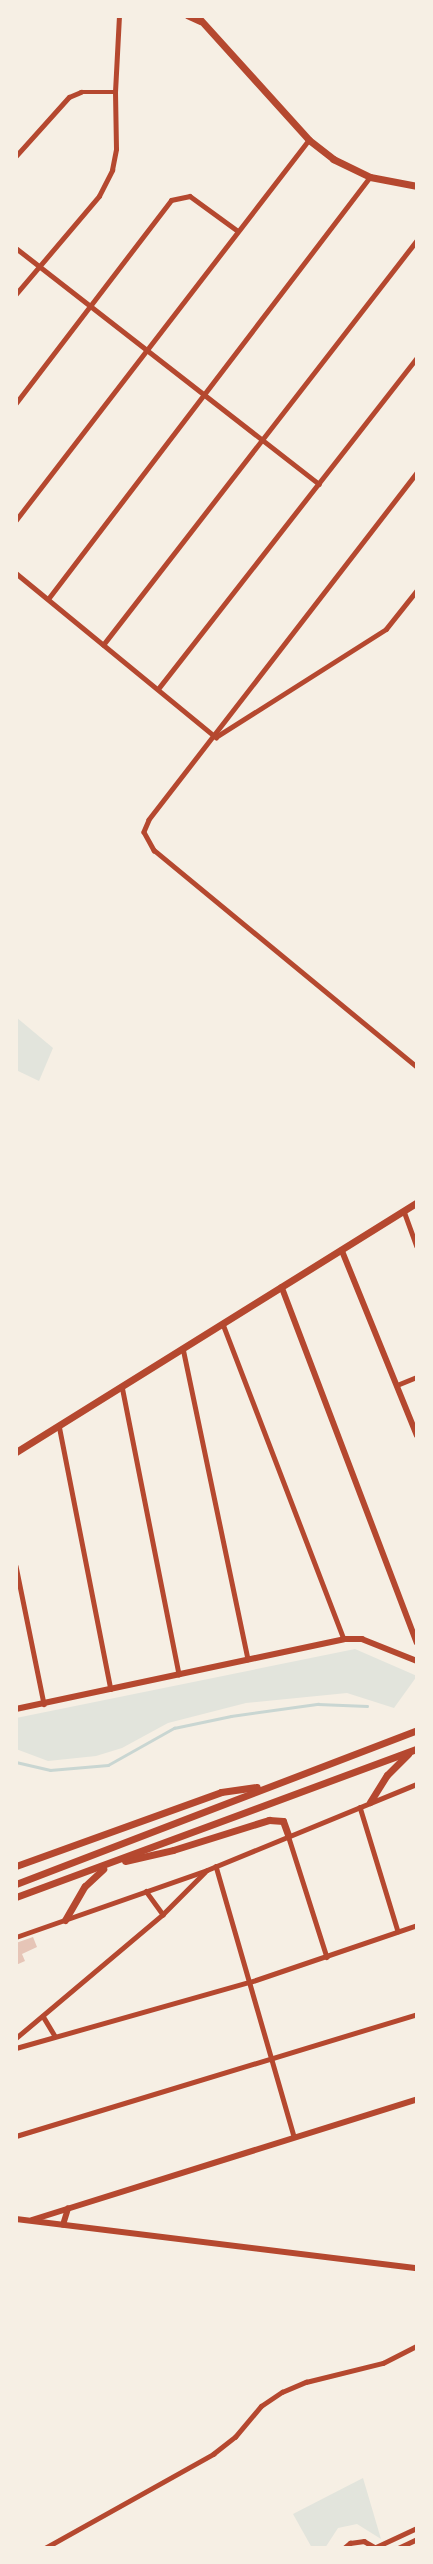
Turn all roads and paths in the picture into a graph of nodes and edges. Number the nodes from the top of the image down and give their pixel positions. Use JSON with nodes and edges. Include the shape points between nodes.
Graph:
{"nodes":[{"id":1,"x":119,"y":16,"type":"edge"},
{"id":2,"x":187,"y":16,"type":"edge"},
{"id":3,"x":197,"y":16,"type":"edge"},
{"id":4,"x":206,"y":25,"type":"junction"},
{"id":5,"x":115,"y":92,"type":"junction"},
{"id":6,"x":309,"y":140,"type":"junction"},
{"id":7,"x":16,"y":156,"type":"edge"},
{"id":8,"x":370,"y":177,"type":"junction"},
{"id":9,"x":417,"y":186,"type":"edge"},
{"id":10,"x":238,"y":231,"type":"junction"},
{"id":11,"x":417,"y":240,"type":"edge"},
{"id":12,"x":16,"y":248,"type":"edge"},
{"id":13,"x":39,"y":267,"type":"junction"},
{"id":14,"x":16,"y":294,"type":"edge"},
{"id":15,"x":90,"y":305,"type":"junction"},
{"id":16,"x":147,"y":350,"type":"junction"},
{"id":17,"x":417,"y":358,"type":"edge"},
{"id":18,"x":204,"y":394,"type":"junction"},
{"id":19,"x":16,"y":403,"type":"edge"},
{"id":20,"x":263,"y":442,"type":"junction"},
{"id":21,"x":417,"y":473,"type":"edge"},
{"id":22,"x":319,"y":484,"type":"junction"},
{"id":23,"x":16,"y":520,"type":"edge"},
{"id":24,"x":16,"y":573,"type":"edge"},
{"id":25,"x":417,"y":590,"type":"edge"},
{"id":26,"x":48,"y":599,"type":"junction"},
{"id":27,"x":103,"y":645,"type":"junction"},
{"id":28,"x":158,"y":689,"type":"junction"},
{"id":29,"x":216,"y":737,"type":"junction"},
{"id":30,"x":417,"y":1067,"type":"edge"},
{"id":31,"x":417,"y":1202,"type":"edge"},
{"id":32,"x":404,"y":1210,"type":"junction"},
{"id":33,"x":417,"y":1226,"type":"edge"},
{"id":34,"x":410,"y":1228,"type":"junction"},
{"id":35,"x":417,"y":1246,"type":"edge"},
{"id":36,"x":342,"y":1250,"type":"junction"},
{"id":37,"x":282,"y":1287,"type":"junction"},
{"id":38,"x":223,"y":1324,"type":"junction"},
{"id":39,"x":183,"y":1348,"type":"junction"},
{"id":40,"x":417,"y":1377,"type":"edge"},
{"id":41,"x":397,"y":1385,"type":"junction"},
{"id":42,"x":122,"y":1386,"type":"junction"},
{"id":43,"x":59,"y":1425,"type":"junction"},
{"id":44,"x":417,"y":1435,"type":"edge"},
{"id":45,"x":16,"y":1452,"type":"edge"},
{"id":46,"x":16,"y":1566,"type":"edge"},
{"id":47,"x":344,"y":1639,"type":"junction"},
{"id":48,"x":417,"y":1642,"type":"edge"},
{"id":49,"x":248,"y":1659,"type":"junction"},
{"id":50,"x":417,"y":1661,"type":"edge"},
{"id":51,"x":179,"y":1674,"type":"junction"},
{"id":52,"x":111,"y":1690,"type":"junction"},
{"id":53,"x":44,"y":1704,"type":"junction"},
{"id":54,"x":16,"y":1709,"type":"edge"},
{"id":55,"x":417,"y":1730,"type":"edge"},
{"id":56,"x":414,"y":1750,"type":"edge"},
{"id":57,"x":417,"y":1784,"type":"edge"},
{"id":58,"x":268,"y":1786,"type":"junction"},
{"id":59,"x":370,"y":1802,"type":"junction"},
{"id":60,"x":360,"y":1807,"type":"junction"},
{"id":61,"x":288,"y":1835,"type":"junction"},
{"id":62,"x":112,"y":1863,"type":"junction"},
{"id":63,"x":16,"y":1866,"type":"edge"},
{"id":64,"x":216,"y":1866,"type":"junction"},
{"id":65,"x":207,"y":1870,"type":"junction"},
{"id":66,"x":16,"y":1884,"type":"edge"},
{"id":67,"x":146,"y":1891,"type":"junction"},
{"id":68,"x":16,"y":1897,"type":"edge"},
{"id":69,"x":163,"y":1914,"type":"junction"},
{"id":70,"x":65,"y":1920,"type":"junction"},
{"id":71,"x":417,"y":1925,"type":"edge"},
{"id":72,"x":398,"y":1931,"type":"junction"},
{"id":73,"x":16,"y":1937,"type":"edge"},
{"id":74,"x":327,"y":1957,"type":"junction"},
{"id":75,"x":250,"y":1982,"type":"junction"},
{"id":76,"x":417,"y":2014,"type":"edge"},
{"id":77,"x":42,"y":2016,"type":"junction"},
{"id":78,"x":56,"y":2036,"type":"junction"},
{"id":79,"x":16,"y":2038,"type":"edge"},
{"id":80,"x":16,"y":2048,"type":"edge"},
{"id":81,"x":270,"y":2059,"type":"junction"},
{"id":82,"x":417,"y":2100,"type":"edge"},
{"id":83,"x":16,"y":2136,"type":"edge"},
{"id":84,"x":294,"y":2136,"type":"junction"},
{"id":85,"x":68,"y":2209,"type":"junction"},
{"id":86,"x":16,"y":2219,"type":"edge"},
{"id":87,"x":31,"y":2221,"type":"junction"},
{"id":88,"x":63,"y":2225,"type":"junction"},
{"id":89,"x":417,"y":2268,"type":"edge"},
{"id":90,"x":417,"y":2346,"type":"edge"},
{"id":91,"x":417,"y":2528,"type":"edge"},
{"id":92,"x":417,"y":2539,"type":"edge"},
{"id":93,"x":45,"y":2548,"type":"edge"},
{"id":94,"x":344,"y":2548,"type":"edge"},
{"id":95,"x":376,"y":2548,"type":"edge"},
{"id":96,"x":398,"y":2548,"type":"edge"}],
"edges":[{"from":1,"to":5,"type":"street"},
{"from":2,"to":4,"type":"street"},
{"from":3,"to":4,"type":"main road"},
{"from":4,"to":6,"type":"main road"},
{"from":5,"to":7,"type":"street","via":[[81,92],[69,97]]},
{"from":5,"to":13,"type":"street","via":[[116,149],[112,170],[98,196]]},
{"from":6,"to":8,"type":"main road","via":[[333,160]]},
{"from":6,"to":10,"type":"street"},
{"from":8,"to":9,"type":"main road"},
{"from":8,"to":18,"type":"street"},
{"from":10,"to":15,"type":"street","via":[[190,196],[171,200]]},
{"from":10,"to":16,"type":"street"},
{"from":11,"to":20,"type":"street"},
{"from":12,"to":13,"type":"street"},
{"from":13,"to":14,"type":"street"},
{"from":13,"to":15,"type":"street"},
{"from":15,"to":16,"type":"street"},
{"from":15,"to":19,"type":"street"},
{"from":16,"to":18,"type":"street"},
{"from":16,"to":23,"type":"street"},
{"from":17,"to":22,"type":"street"},
{"from":18,"to":20,"type":"street"},
{"from":18,"to":26,"type":"street"},
{"from":20,"to":22,"type":"street"},
{"from":20,"to":27,"type":"street"},
{"from":21,"to":29,"type":"street"},
{"from":22,"to":28,"type":"street"},
{"from":24,"to":26,"type":"street"},
{"from":25,"to":29,"type":"street","via":[[386,629]]},
{"from":26,"to":27,"type":"street"},
{"from":27,"to":28,"type":"street"},
{"from":28,"to":29,"type":"street"},
{"from":29,"to":30,"type":"street","via":[[149,820],[144,832],[154,850]]},
{"from":31,"to":32,"type":"main road"},
{"from":32,"to":34,"type":"street"},
{"from":32,"to":36,"type":"main road"},
{"from":33,"to":34,"type":"street"},
{"from":34,"to":35,"type":"street"},
{"from":36,"to":37,"type":"main road"},
{"from":36,"to":41,"type":"street"},
{"from":37,"to":38,"type":"main road"},
{"from":37,"to":48,"type":"street"},
{"from":38,"to":39,"type":"main road"},
{"from":38,"to":47,"type":"street"},
{"from":39,"to":42,"type":"main road"},
{"from":39,"to":49,"type":"street"},
{"from":40,"to":41,"type":"street"},
{"from":41,"to":44,"type":"street"},
{"from":42,"to":43,"type":"main road"},
{"from":42,"to":51,"type":"street"},
{"from":43,"to":45,"type":"main road"},
{"from":43,"to":52,"type":"street"},
{"from":46,"to":53,"type":"street"},
{"from":47,"to":49,"type":"street"},
{"from":47,"to":50,"type":"street","via":[[362,1639]]},
{"from":49,"to":51,"type":"street"},
{"from":51,"to":52,"type":"street"},
{"from":52,"to":53,"type":"street"},
{"from":53,"to":54,"type":"street"},
{"from":55,"to":58,"type":"main road","via":[[363,1753]]},
{"from":56,"to":59,"type":"main road","via":[[387,1774]]},
{"from":56,"to":62,"type":"main road"},
{"from":57,"to":59,"type":"street"},
{"from":58,"to":63,"type":"main road","via":[[221,1792]]},
{"from":58,"to":66,"type":"main road"},
{"from":59,"to":60,"type":"street"},
{"from":60,"to":61,"type":"street"},
{"from":60,"to":72,"type":"street"},
{"from":61,"to":62,"type":"main road","via":[[283,1821],[268,1820],[173,1850]]},
{"from":61,"to":64,"type":"street"},
{"from":61,"to":74,"type":"street"},
{"from":62,"to":68,"type":"main road"},
{"from":62,"to":70,"type":"main road","via":[[85,1886]]},
{"from":64,"to":65,"type":"street"},
{"from":64,"to":75,"type":"street"},
{"from":65,"to":67,"type":"street"},
{"from":65,"to":69,"type":"street"},
{"from":67,"to":69,"type":"street"},
{"from":67,"to":70,"type":"street"},
{"from":69,"to":77,"type":"street"},
{"from":70,"to":73,"type":"street"},
{"from":71,"to":72,"type":"street"},
{"from":72,"to":74,"type":"street"},
{"from":74,"to":75,"type":"street"},
{"from":75,"to":78,"type":"street"},
{"from":75,"to":81,"type":"street"},
{"from":76,"to":81,"type":"street"},
{"from":77,"to":78,"type":"street"},
{"from":77,"to":79,"type":"street"},
{"from":78,"to":80,"type":"street"},
{"from":81,"to":83,"type":"street"},
{"from":81,"to":84,"type":"street"},
{"from":82,"to":84,"type":"street"},
{"from":84,"to":85,"type":"street"},
{"from":85,"to":87,"type":"street"},
{"from":85,"to":88,"type":"street"},
{"from":86,"to":87,"type":"main road"},
{"from":87,"to":88,"type":"main road"},
{"from":88,"to":89,"type":"main road"},
{"from":90,"to":93,"type":"street","via":[[383,2363],[306,2382],[282,2392],[261,2406],[235,2437],[213,2454]]},
{"from":91,"to":95,"type":"street"},
{"from":92,"to":96,"type":"street"},
{"from":94,"to":95,"type":"street","via":[[350,2543],[364,2541]]}]}
